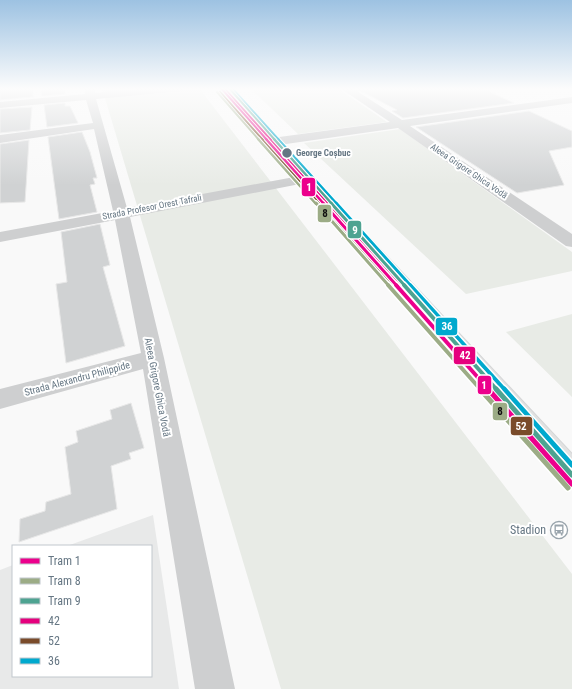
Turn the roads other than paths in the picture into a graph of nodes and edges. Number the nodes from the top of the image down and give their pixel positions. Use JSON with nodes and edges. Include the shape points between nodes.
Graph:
{"nodes":[{"id":1,"x":98,"y":120,"type":"edge"},
{"id":2,"x":253,"y":120,"type":"edge"},
{"id":3,"x":394,"y":120,"type":"edge"},
{"id":4,"x":428,"y":120,"type":"edge"},
{"id":5,"x":400,"y":124,"type":"junction"},
{"id":6,"x":99,"y":125,"type":"junction"},
{"id":7,"x":0,"y":139,"type":"edge"},
{"id":8,"x":272,"y":142,"type":"junction"},
{"id":9,"x":305,"y":179,"type":"junction"},
{"id":10,"x":121,"y":213,"type":"junction"},
{"id":11,"x":0,"y":237,"type":"edge"},
{"id":12,"x":572,"y":242,"type":"edge"},
{"id":13,"x":153,"y":358,"type":"junction"},
{"id":14,"x":0,"y":399,"type":"edge"},
{"id":15,"x":572,"y":474,"type":"edge"},
{"id":16,"x":215,"y":689,"type":"edge"}],
"edges":[{"from":1,"to":6,"type":"street","name":"Aleea Grigore Ghica Vodă"},
{"from":2,"to":8,"type":"main road"},
{"from":3,"to":5,"type":"street","name":"Aleea Grigore Ghica Vodă"},
{"from":4,"to":5,"type":"street"},
{"from":5,"to":8,"type":"street"},
{"from":5,"to":12,"type":"street","name":"Aleea Grigore Ghica Vodă"},
{"from":6,"to":7,"type":"street"},
{"from":6,"to":10,"type":"street","name":"Aleea Grigore Ghica Vodă"},
{"from":8,"to":9,"type":"main road"},
{"from":9,"to":10,"type":"street","name":"Strada Profesor Orest Tafrali"},
{"from":9,"to":15,"type":"main road"},
{"from":10,"to":11,"type":"street","name":"Strada Profesor Orest Tafrali"},
{"from":10,"to":13,"type":"street","name":"Aleea Grigore Ghica Vodă"},
{"from":13,"to":14,"type":"street","name":"Strada Alexandru Philippide"},
{"from":13,"to":16,"type":"street","name":"Aleea Grigore Ghica Vodă"}]}
